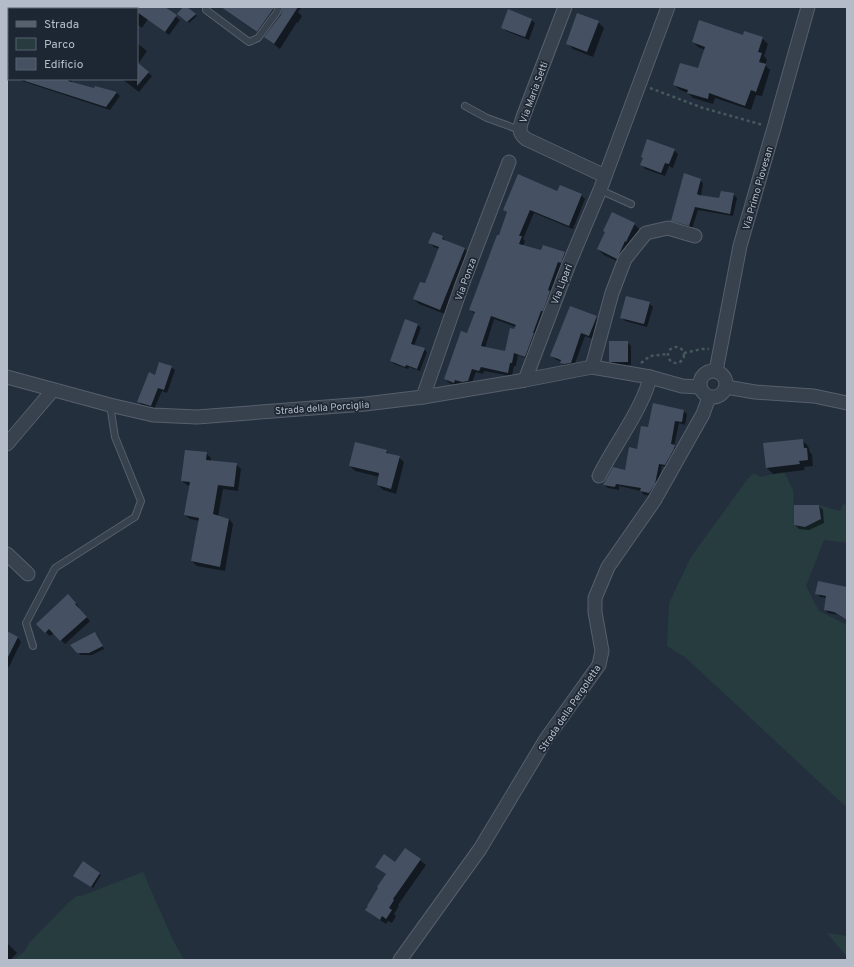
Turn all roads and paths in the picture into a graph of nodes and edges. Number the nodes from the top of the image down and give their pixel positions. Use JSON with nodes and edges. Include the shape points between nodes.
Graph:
{"nodes":[{"id":1,"x":206,"y":7,"type":"edge"},
{"id":2,"x":279,"y":7,"type":"edge"},
{"id":3,"x":565,"y":7,"type":"edge"},
{"id":4,"x":668,"y":7,"type":"edge"},
{"id":5,"x":808,"y":7,"type":"edge"},
{"id":6,"x":639,"y":84,"type":"junction"},
{"id":7,"x":465,"y":106,"type":"dead end"},
{"id":8,"x":774,"y":128,"type":"junction"},
{"id":9,"x":520,"y":130,"type":"junction"},
{"id":10,"x":509,"y":162,"type":"dead end"},
{"id":11,"x":605,"y":176,"type":"junction"},
{"id":12,"x":600,"y":190,"type":"junction"},
{"id":13,"x":632,"y":204,"type":"dead end"},
{"id":14,"x":695,"y":236,"type":"dead end"},
{"id":15,"x":720,"y":351,"type":"junction"},
{"id":16,"x":684,"y":353,"type":"junction"},
{"id":17,"x":668,"y":354,"type":"junction"},
{"id":18,"x":592,"y":367,"type":"junction"},
{"id":19,"x":716,"y":371,"type":"junction"},
{"id":20,"x":637,"y":375,"type":"junction"},
{"id":21,"x":7,"y":377,"type":"edge"},
{"id":22,"x":650,"y":378,"type":"junction"},
{"id":23,"x":525,"y":380,"type":"junction"},
{"id":24,"x":699,"y":387,"type":"junction"},
{"id":25,"x":726,"y":387,"type":"junction"},
{"id":26,"x":53,"y":390,"type":"junction"},
{"id":27,"x":423,"y":397,"type":"junction"},
{"id":28,"x":709,"y":397,"type":"junction"},
{"id":29,"x":847,"y":403,"type":"edge"},
{"id":30,"x":110,"y":405,"type":"junction"},
{"id":31,"x":7,"y":444,"type":"edge"},
{"id":32,"x":599,"y":476,"type":"dead end"},
{"id":33,"x":7,"y":554,"type":"edge"},
{"id":34,"x":28,"y":574,"type":"dead end"},
{"id":35,"x":33,"y":646,"type":"dead end"},
{"id":36,"x":400,"y":960,"type":"edge"}],
"edges":[{"from":1,"to":2,"type":"lane","via":[[206,10],[249,42],[258,38]]},
{"from":3,"to":9,"type":"street","name":"Via Maria Setti"},
{"from":4,"to":6,"type":"street"},
{"from":5,"to":8,"type":"street","name":"Via Primo Piovesan"},
{"from":6,"to":8,"type":"path","via":[[703,108]]},
{"from":6,"to":11,"type":"street"},
{"from":7,"to":9,"type":"lane","via":[[487,118]]},
{"from":8,"to":15,"type":"street","name":"Via Primo Piovesan","via":[[740,246]]},
{"from":9,"to":11,"type":"street","name":"Via Maria Setti","via":[[520,134],[526,139]]},
{"from":10,"to":27,"type":"street","name":"Via Ponza"},
{"from":11,"to":12,"type":"street"},
{"from":12,"to":13,"type":"lane"},
{"from":12,"to":23,"type":"street","name":"Via Lipari"},
{"from":14,"to":18,"type":"street","via":[[668,228],[646,233],[624,259]]},
{"from":15,"to":16,"type":"path","via":[[702,349]]},
{"from":15,"to":19,"type":"street","name":"Via Primo Piovesan"},
{"from":16,"to":17,"type":"path","via":[[677,347],[671,348]]},
{"from":16,"to":17,"type":"path","via":[[681,361],[676,363],[669,360]]},
{"from":17,"to":20,"type":"path","via":[[646,358],[640,364]]},
{"from":18,"to":20,"type":"street","name":"Strada della Porciglia"},
{"from":18,"to":23,"type":"street","name":"Strada della Porciglia"},
{"from":19,"to":24,"type":"street","via":[[703,374]]},
{"from":19,"to":25,"type":"street","via":[[724,376]]},
{"from":20,"to":22,"type":"street","name":"Strada della Porciglia"},
{"from":21,"to":26,"type":"street","name":"Strada della Porciglia"},
{"from":22,"to":24,"type":"street","name":"Strada della Porciglia","via":[[682,386]]},
{"from":22,"to":32,"type":"street","via":[[648,388],[631,423]]},
{"from":23,"to":27,"type":"street","name":"Strada della Porciglia"},
{"from":24,"to":28,"type":"street"},
{"from":25,"to":28,"type":"street","via":[[719,396]]},
{"from":25,"to":29,"type":"street","via":[[755,392],[814,396]]},
{"from":26,"to":30,"type":"street","name":"Strada della Porciglia"},
{"from":26,"to":31,"type":"street"},
{"from":27,"to":30,"type":"street","name":"Strada della Porciglia","via":[[365,404],[197,416],[153,415]]},
{"from":28,"to":36,"type":"street","name":"Strada della Pergoletta","via":[[703,414],[654,501],[608,567],[596,598],[595,612],[602,651],[599,665],[546,740],[480,849]]},
{"from":30,"to":35,"type":"lane","via":[[115,437],[141,501],[136,517],[55,568],[26,623]]},
{"from":33,"to":34,"type":"street"}]}
